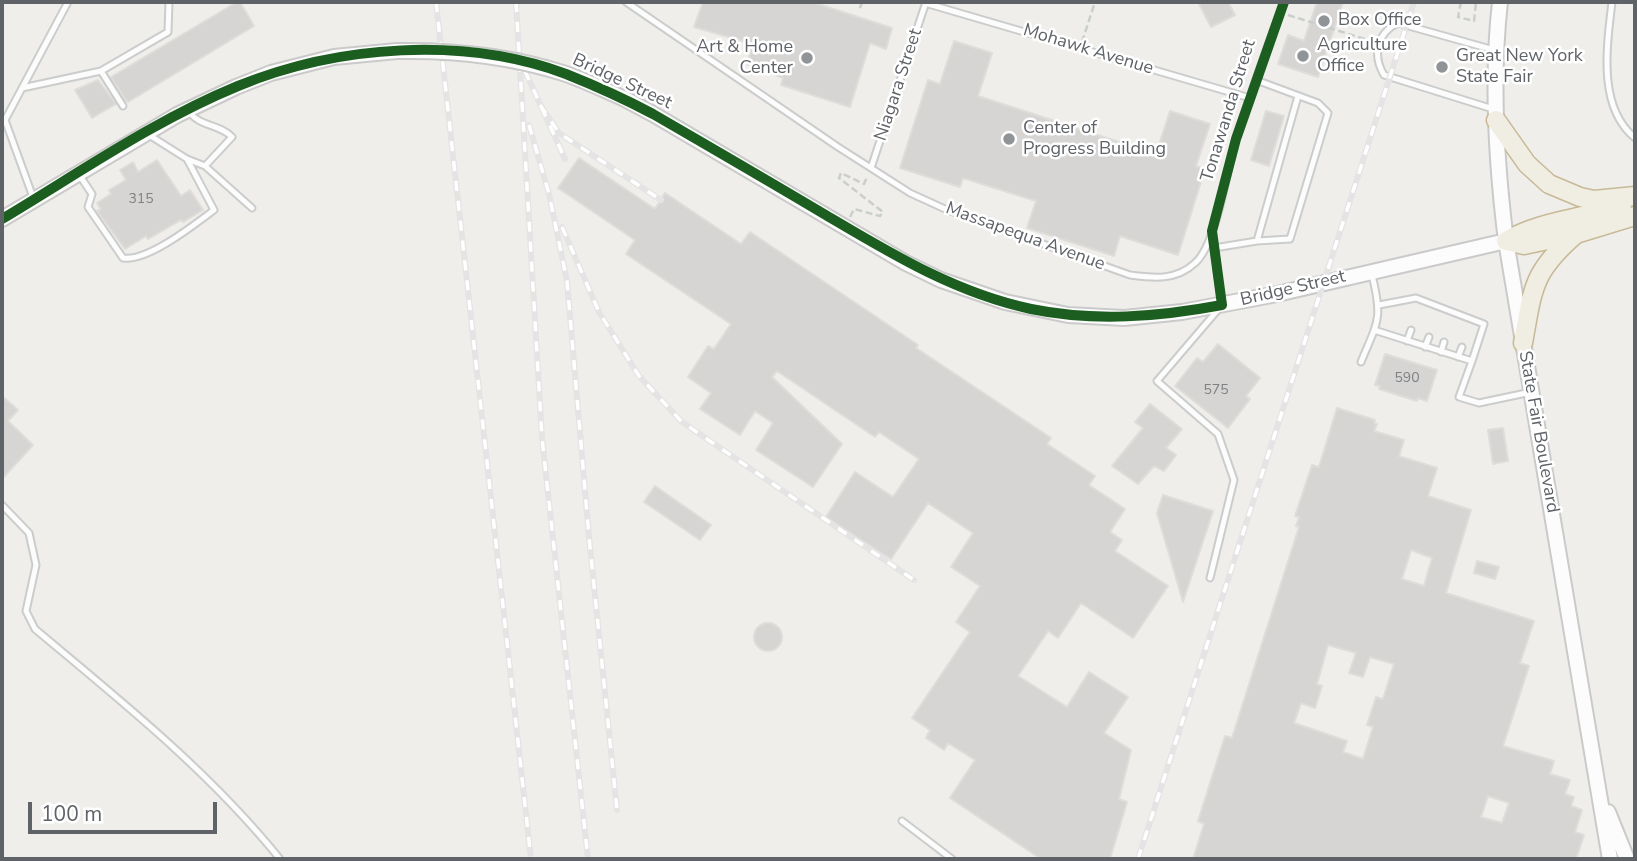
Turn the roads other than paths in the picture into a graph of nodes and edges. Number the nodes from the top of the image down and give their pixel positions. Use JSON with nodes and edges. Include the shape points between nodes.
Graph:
{"nodes":[{"id":1,"x":68,"y":2,"type":"edge"},
{"id":2,"x":169,"y":2,"type":"edge"},
{"id":3,"x":626,"y":2,"type":"edge"},
{"id":4,"x":926,"y":2,"type":"edge"},
{"id":5,"x":1284,"y":2,"type":"edge"},
{"id":6,"x":1500,"y":2,"type":"edge"},
{"id":7,"x":1612,"y":2,"type":"edge"},
{"id":8,"x":1494,"y":50,"type":"junction"},
{"id":9,"x":101,"y":71,"type":"junction"},
{"id":10,"x":1256,"y":80,"type":"junction"},
{"id":11,"x":22,"y":88,"type":"junction"},
{"id":12,"x":1298,"y":96,"type":"junction"},
{"id":13,"x":1250,"y":98,"type":"junction"},
{"id":14,"x":123,"y":106,"type":"dead end"},
{"id":15,"x":188,"y":110,"type":"junction"},
{"id":16,"x":1496,"y":115,"type":"junction"},
{"id":17,"x":147,"y":133,"type":"junction"},
{"id":18,"x":1635,"y":138,"type":"edge"},
{"id":19,"x":187,"y":159,"type":"junction"},
{"id":20,"x":205,"y":166,"type":"junction"},
{"id":21,"x":871,"y":168,"type":"junction"},
{"id":22,"x":78,"y":174,"type":"junction"},
{"id":23,"x":1635,"y":198,"type":"edge"},
{"id":24,"x":34,"y":200,"type":"junction"},
{"id":25,"x":252,"y":208,"type":"dead end"},
{"id":26,"x":1635,"y":216,"type":"edge"},
{"id":27,"x":2,"y":219,"type":"edge"},
{"id":28,"x":1212,"y":231,"type":"junction"},
{"id":29,"x":1576,"y":234,"type":"junction"},
{"id":30,"x":1257,"y":241,"type":"junction"},
{"id":31,"x":1506,"y":241,"type":"junction"},
{"id":32,"x":1214,"y":248,"type":"junction"},
{"id":33,"x":1186,"y":270,"type":"joint"},
{"id":34,"x":1371,"y":271,"type":"junction"},
{"id":35,"x":1421,"y":300,"type":"junction"},
{"id":36,"x":1222,"y":305,"type":"junction"},
{"id":37,"x":1379,"y":305,"type":"junction"},
{"id":38,"x":1440,"y":307,"type":"junction"},
{"id":39,"x":1418,"y":310,"type":"dead end"},
{"id":40,"x":1454,"y":313,"type":"junction"},
{"id":41,"x":1437,"y":315,"type":"dead end"},
{"id":42,"x":1471,"y":319,"type":"junction"},
{"id":43,"x":1452,"y":320,"type":"dead end"},
{"id":44,"x":1469,"y":326,"type":"dead end"},
{"id":45,"x":1411,"y":330,"type":"dead end"},
{"id":46,"x":1374,"y":331,"type":"junction"},
{"id":47,"x":1429,"y":337,"type":"dead end"},
{"id":48,"x":1407,"y":341,"type":"junction"},
{"id":49,"x":1444,"y":342,"type":"dead end"},
{"id":50,"x":1523,"y":343,"type":"junction"},
{"id":51,"x":1425,"y":347,"type":"junction"},
{"id":52,"x":1462,"y":347,"type":"dead end"},
{"id":53,"x":1441,"y":352,"type":"junction"},
{"id":54,"x":1458,"y":357,"type":"junction"},
{"id":55,"x":1472,"y":361,"type":"junction"},
{"id":56,"x":1361,"y":362,"type":"dead end"},
{"id":57,"x":1531,"y":392,"type":"junction"},
{"id":58,"x":2,"y":505,"type":"edge"},
{"id":59,"x":1210,"y":578,"type":"dead end"},
{"id":60,"x":1599,"y":795,"type":"junction"},
{"id":61,"x":902,"y":821,"type":"dead end"},
{"id":62,"x":280,"y":859,"type":"edge"},
{"id":63,"x":952,"y":859,"type":"edge"},
{"id":64,"x":1610,"y":859,"type":"edge"},
{"id":65,"x":1628,"y":859,"type":"edge"}],
"edges":[{"from":1,"to":11,"type":"lane"},
{"from":2,"to":9,"type":"lane","via":[[168,32]]},
{"from":3,"to":21,"type":"lane","name":"Massapequa Avenue"},
{"from":4,"to":13,"type":"lane","name":"Mohawk Avenue"},
{"from":4,"to":21,"type":"lane","name":"Niagara Street"},
{"from":5,"to":10,"type":"lane","name":"Tonawanda Street"},
{"from":6,"to":8,"type":"main road","name":"State Fair Boulevard"},
{"from":7,"to":18,"type":"lane","via":[[1609,93],[1617,114]]},
{"from":8,"to":16,"type":"main road","name":"State Fair Boulevard"},
{"from":8,"to":16,"type":"lane","via":[[1398,23],[1388,28],[1378,44],[1378,66],[1384,75]]},
{"from":9,"to":11,"type":"lane"},
{"from":9,"to":14,"type":"lane"},
{"from":10,"to":12,"type":"lane"},
{"from":10,"to":13,"type":"lane","name":"Tonawanda Street"},
{"from":11,"to":24,"type":"lane","via":[[5,120]]},
{"from":12,"to":30,"type":"lane"},
{"from":12,"to":30,"type":"lane","via":[[1318,103],[1328,113],[1290,239]]},
{"from":13,"to":28,"type":"lane","name":"Tonawanda Street"},
{"from":15,"to":17,"type":"main road","name":"Bridge Street"},
{"from":15,"to":20,"type":"lane","via":[[195,120],[232,137]]},
{"from":15,"to":36,"type":"main road","name":"Bridge Street","bridge":true,"via":[[271,74],[334,57],[434,50],[510,59],[623,98],[940,279],[995,299],[1068,315],[1124,318]]},
{"from":16,"to":23,"type":"highway","via":[[1527,164],[1549,184],[1594,200]]},
{"from":16,"to":31,"type":"main road","name":"State Fair Boulevard"},
{"from":17,"to":19,"type":"lane"},
{"from":17,"to":22,"type":"main road","name":"Bridge Street"},
{"from":19,"to":20,"type":"lane"},
{"from":19,"to":22,"type":"lane","via":[[214,210],[132,259],[123,258],[88,207],[92,194]]},
{"from":20,"to":25,"type":"lane"},
{"from":21,"to":33,"type":"lane","name":"Massapequa Avenue","via":[[945,209],[1129,275],[1159,279]]},
{"from":22,"to":24,"type":"main road","name":"Bridge Street"},
{"from":23,"to":31,"type":"highway","via":[[1603,212],[1522,231]]},
{"from":24,"to":27,"type":"main road","name":"Bridge Street"},
{"from":26,"to":29,"type":"highway"},
{"from":28,"to":32,"type":"lane"},
{"from":28,"to":33,"type":"lane","name":"Tonawanda Street","via":[[1196,262]]},
{"from":29,"to":31,"type":"highway","via":[[1524,245]]},
{"from":29,"to":50,"type":"highway","via":[[1544,266],[1532,290]]},
{"from":30,"to":32,"type":"lane"},
{"from":31,"to":34,"type":"main road","name":"Bridge Street"},
{"from":31,"to":50,"type":"main road","name":"State Fair Boulevard"},
{"from":32,"to":36,"type":"lane"},
{"from":34,"to":36,"type":"main road","name":"Bridge Street"},
{"from":34,"to":37,"type":"lane"},
{"from":35,"to":37,"type":"lane"},
{"from":35,"to":38,"type":"lane"},
{"from":35,"to":39,"type":"lane"},
{"from":36,"to":59,"type":"lane","via":[[1157,381],[1218,434],[1234,480]]},
{"from":37,"to":46,"type":"lane"},
{"from":38,"to":40,"type":"lane"},
{"from":38,"to":41,"type":"lane"},
{"from":40,"to":42,"type":"lane"},
{"from":40,"to":43,"type":"lane"},
{"from":42,"to":44,"type":"lane"},
{"from":42,"to":55,"type":"lane","via":[[1484,324]]},
{"from":45,"to":48,"type":"lane"},
{"from":46,"to":48,"type":"lane"},
{"from":46,"to":56,"type":"lane"},
{"from":47,"to":51,"type":"lane"},
{"from":48,"to":51,"type":"lane"},
{"from":49,"to":53,"type":"lane"},
{"from":50,"to":57,"type":"main road","name":"State Fair Boulevard"},
{"from":51,"to":53,"type":"lane"},
{"from":52,"to":54,"type":"lane"},
{"from":53,"to":54,"type":"lane"},
{"from":54,"to":55,"type":"lane"},
{"from":55,"to":57,"type":"lane","via":[[1459,397],[1479,403]]},
{"from":57,"to":60,"type":"main road","name":"State Fair Boulevard"},
{"from":58,"to":62,"type":"lane","via":[[29,533],[36,565],[26,611],[35,629],[169,741]]},
{"from":60,"to":64,"type":"main road","name":"State Fair Boulevard"},
{"from":60,"to":65,"type":"main road"},
{"from":61,"to":63,"type":"lane"}]}
